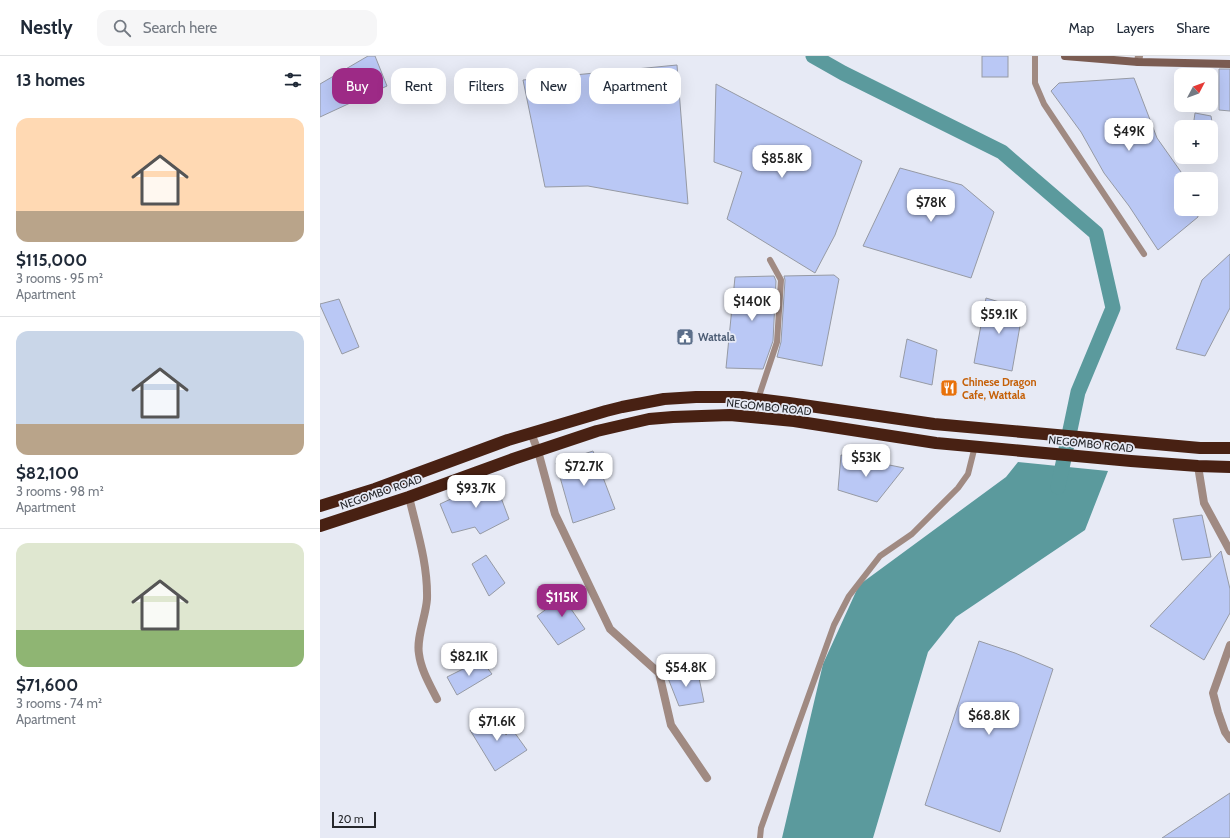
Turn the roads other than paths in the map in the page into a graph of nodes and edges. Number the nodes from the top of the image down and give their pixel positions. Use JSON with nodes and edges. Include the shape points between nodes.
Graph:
{"nodes":[{"id":1,"x":1035,"y":56,"type":"edge"},
{"id":2,"x":1065,"y":56,"type":"edge"},
{"id":3,"x":1139,"y":59,"type":"edge"},
{"id":4,"x":1230,"y":64,"type":"edge"},
{"id":5,"x":1144,"y":254,"type":"dead end"},
{"id":6,"x":770,"y":260,"type":"dead end"},
{"id":7,"x":758,"y":399,"type":"junction"},
{"id":8,"x":754,"y":418,"type":"junction"},
{"id":9,"x":531,"y":433,"type":"junction"},
{"id":10,"x":975,"y":446,"type":"junction"},
{"id":11,"x":1230,"y":448,"type":"edge"},
{"id":12,"x":538,"y":451,"type":"junction"},
{"id":13,"x":1198,"y":466,"type":"junction"},
{"id":14,"x":1230,"y":467,"type":"edge"},
{"id":15,"x":409,"y":497,"type":"junction"},
{"id":16,"x":320,"y":506,"type":"edge"},
{"id":17,"x":320,"y":526,"type":"edge"},
{"id":18,"x":1230,"y":552,"type":"edge"},
{"id":19,"x":1230,"y":645,"type":"edge"},
{"id":20,"x":437,"y":699,"type":"dead end"},
{"id":21,"x":1230,"y":739,"type":"edge"},
{"id":22,"x":707,"y":778,"type":"dead end"},
{"id":23,"x":760,"y":838,"type":"edge"}],
"edges":[{"from":1,"to":5,"type":"lane","via":[[1035,83],[1044,104]]},
{"from":2,"to":3,"type":"street"},
{"from":3,"to":4,"type":"street"},
{"from":6,"to":7,"type":"lane","via":[[781,280],[777,342]]},
{"from":7,"to":8,"type":"lane"},
{"from":7,"to":9,"type":"highway","name":"NEGOMBO ROAD","via":[[726,396],[664,399],[622,407]]},
{"from":7,"to":11,"type":"highway","name":"NEGOMBO ROAD","via":[[934,424],[1200,448]]},
{"from":8,"to":10,"type":"highway","name":"NEGOMBO ROAD"},
{"from":8,"to":12,"type":"highway","name":"NEGOMBO ROAD","via":[[698,415],[649,419]]},
{"from":9,"to":12,"type":"street"},
{"from":9,"to":16,"type":"highway","name":"NEGOMBO ROAD"},
{"from":10,"to":13,"type":"highway","name":"NEGOMBO ROAD"},
{"from":10,"to":23,"type":"lane","via":[[968,474],[958,488],[912,534],[880,556],[850,596],[834,625],[761,828]]},
{"from":12,"to":15,"type":"highway","name":"NEGOMBO ROAD"},
{"from":12,"to":22,"type":"street","via":[[555,514],[610,629],[659,673],[671,725]]},
{"from":13,"to":14,"type":"highway","name":"NEGOMBO ROAD"},
{"from":13,"to":18,"type":"street","via":[[1204,503]]},
{"from":15,"to":17,"type":"highway","name":"NEGOMBO ROAD"},
{"from":15,"to":20,"type":"street","via":[[422,548],[427,600],[418,654]]},
{"from":19,"to":21,"type":"street","via":[[1213,693]]}]}
